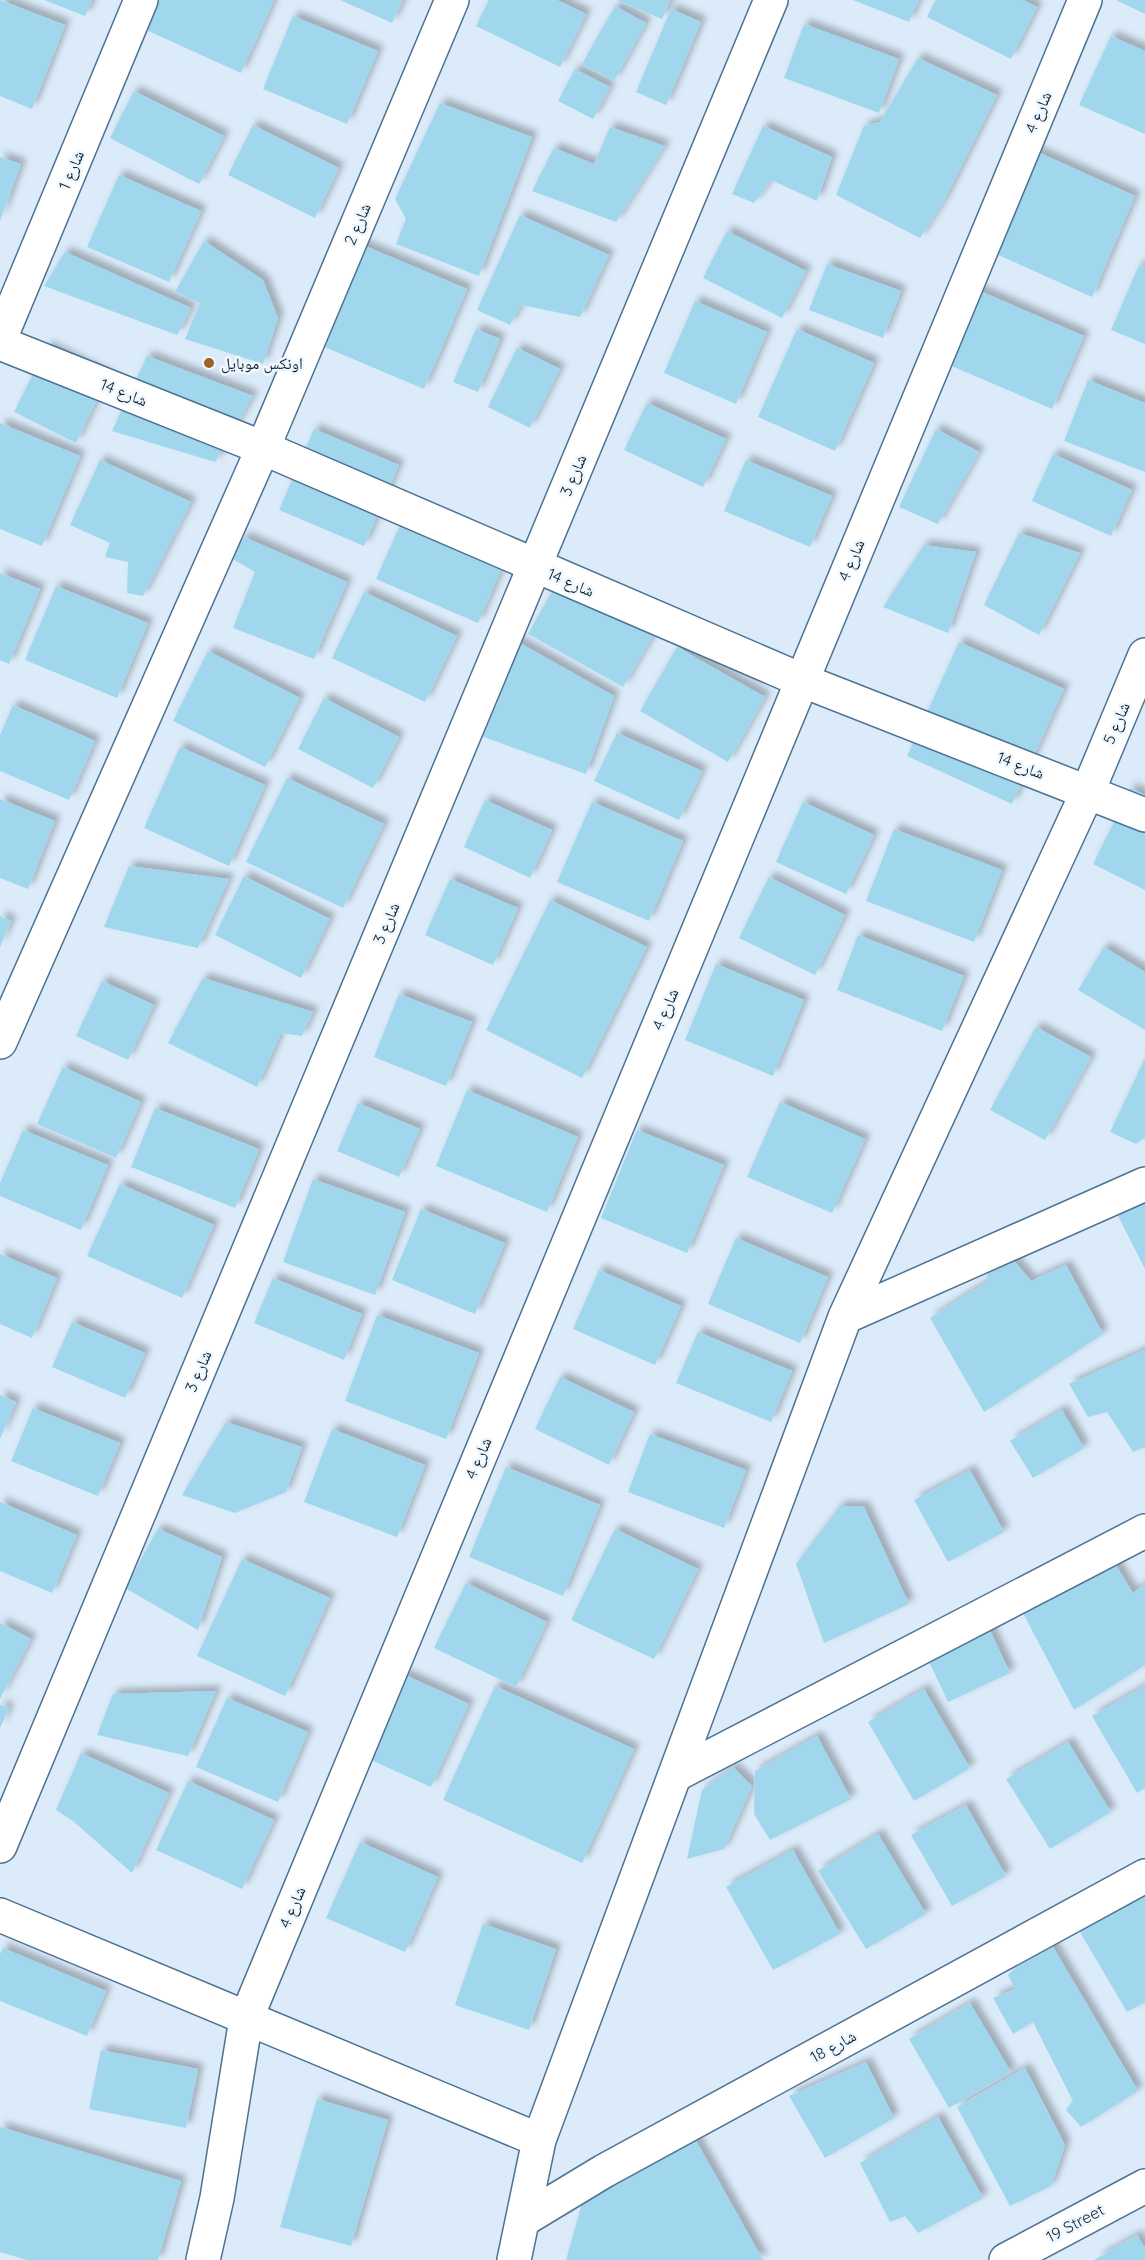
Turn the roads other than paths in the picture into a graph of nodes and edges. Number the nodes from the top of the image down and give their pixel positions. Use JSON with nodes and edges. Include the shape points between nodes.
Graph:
{"nodes":[{"id":1,"x":141,"y":0,"type":"edge"},
{"id":2,"x":452,"y":0,"type":"edge"},
{"id":3,"x":771,"y":0,"type":"edge"},
{"id":4,"x":1085,"y":0,"type":"edge"},
{"id":5,"x":0,"y":341,"type":"edge"},
{"id":6,"x":263,"y":448,"type":"junction"},
{"id":7,"x":535,"y":566,"type":"junction"},
{"id":8,"x":1145,"y":655,"type":"edge"},
{"id":9,"x":801,"y":680,"type":"junction"},
{"id":10,"x":1088,"y":791,"type":"junction"},
{"id":11,"x":1145,"y":815,"type":"edge"},
{"id":12,"x":0,"y":1042,"type":"edge"},
{"id":13,"x":1145,"y":1184,"type":"edge"},
{"id":14,"x":845,"y":1317,"type":"junction"},
{"id":15,"x":1145,"y":1531,"type":"edge"},
{"id":16,"x":675,"y":1775,"type":"junction"},
{"id":17,"x":0,"y":1846,"type":"edge"},
{"id":18,"x":1145,"y":1876,"type":"edge"},
{"id":19,"x":0,"y":1915,"type":"edge"},
{"id":20,"x":246,"y":2019,"type":"junction"},
{"id":21,"x":539,"y":2140,"type":"junction"},
{"id":22,"x":1145,"y":2186,"type":"edge"},
{"id":23,"x":523,"y":2220,"type":"junction"},
{"id":24,"x":203,"y":2260,"type":"edge"},
{"id":25,"x":514,"y":2260,"type":"edge"},
{"id":26,"x":1006,"y":2260,"type":"edge"}],
"edges":[{"from":1,"to":5,"type":"street","name":"شارع 1"},
{"from":2,"to":6,"type":"street","name":"شارع 2"},
{"from":3,"to":7,"type":"street","name":"شارع 3"},
{"from":4,"to":9,"type":"street","name":"شارع 4"},
{"from":5,"to":6,"type":"street","name":"شارع 14"},
{"from":6,"to":7,"type":"street","name":"شارع 14"},
{"from":6,"to":12,"type":"street","name":"شارع 2"},
{"from":7,"to":9,"type":"street","name":"شارع 14"},
{"from":7,"to":17,"type":"street","name":"شارع 3"},
{"from":8,"to":10,"type":"street","name":"شارع 5"},
{"from":9,"to":10,"type":"street","name":"شارع 14"},
{"from":9,"to":20,"type":"street","name":"شارع 4"},
{"from":10,"to":11,"type":"street","name":"شارع 14"},
{"from":10,"to":14,"type":"street","name":"شارع 5"},
{"from":13,"to":14,"type":"street"},
{"from":14,"to":16,"type":"street","name":"شارع 5"},
{"from":15,"to":16,"type":"street"},
{"from":16,"to":21,"type":"street","name":"شارع 5"},
{"from":18,"to":23,"type":"street","name":"شارع 18","via":[[604,2171]]},
{"from":19,"to":20,"type":"street"},
{"from":20,"to":21,"type":"street"},
{"from":20,"to":24,"type":"street","name":"شارع 4"},
{"from":21,"to":23,"type":"street","name":"شارع 5"},
{"from":22,"to":26,"type":"street","name":"19 Street"},
{"from":23,"to":25,"type":"street","name":"شارع 5"}]}
